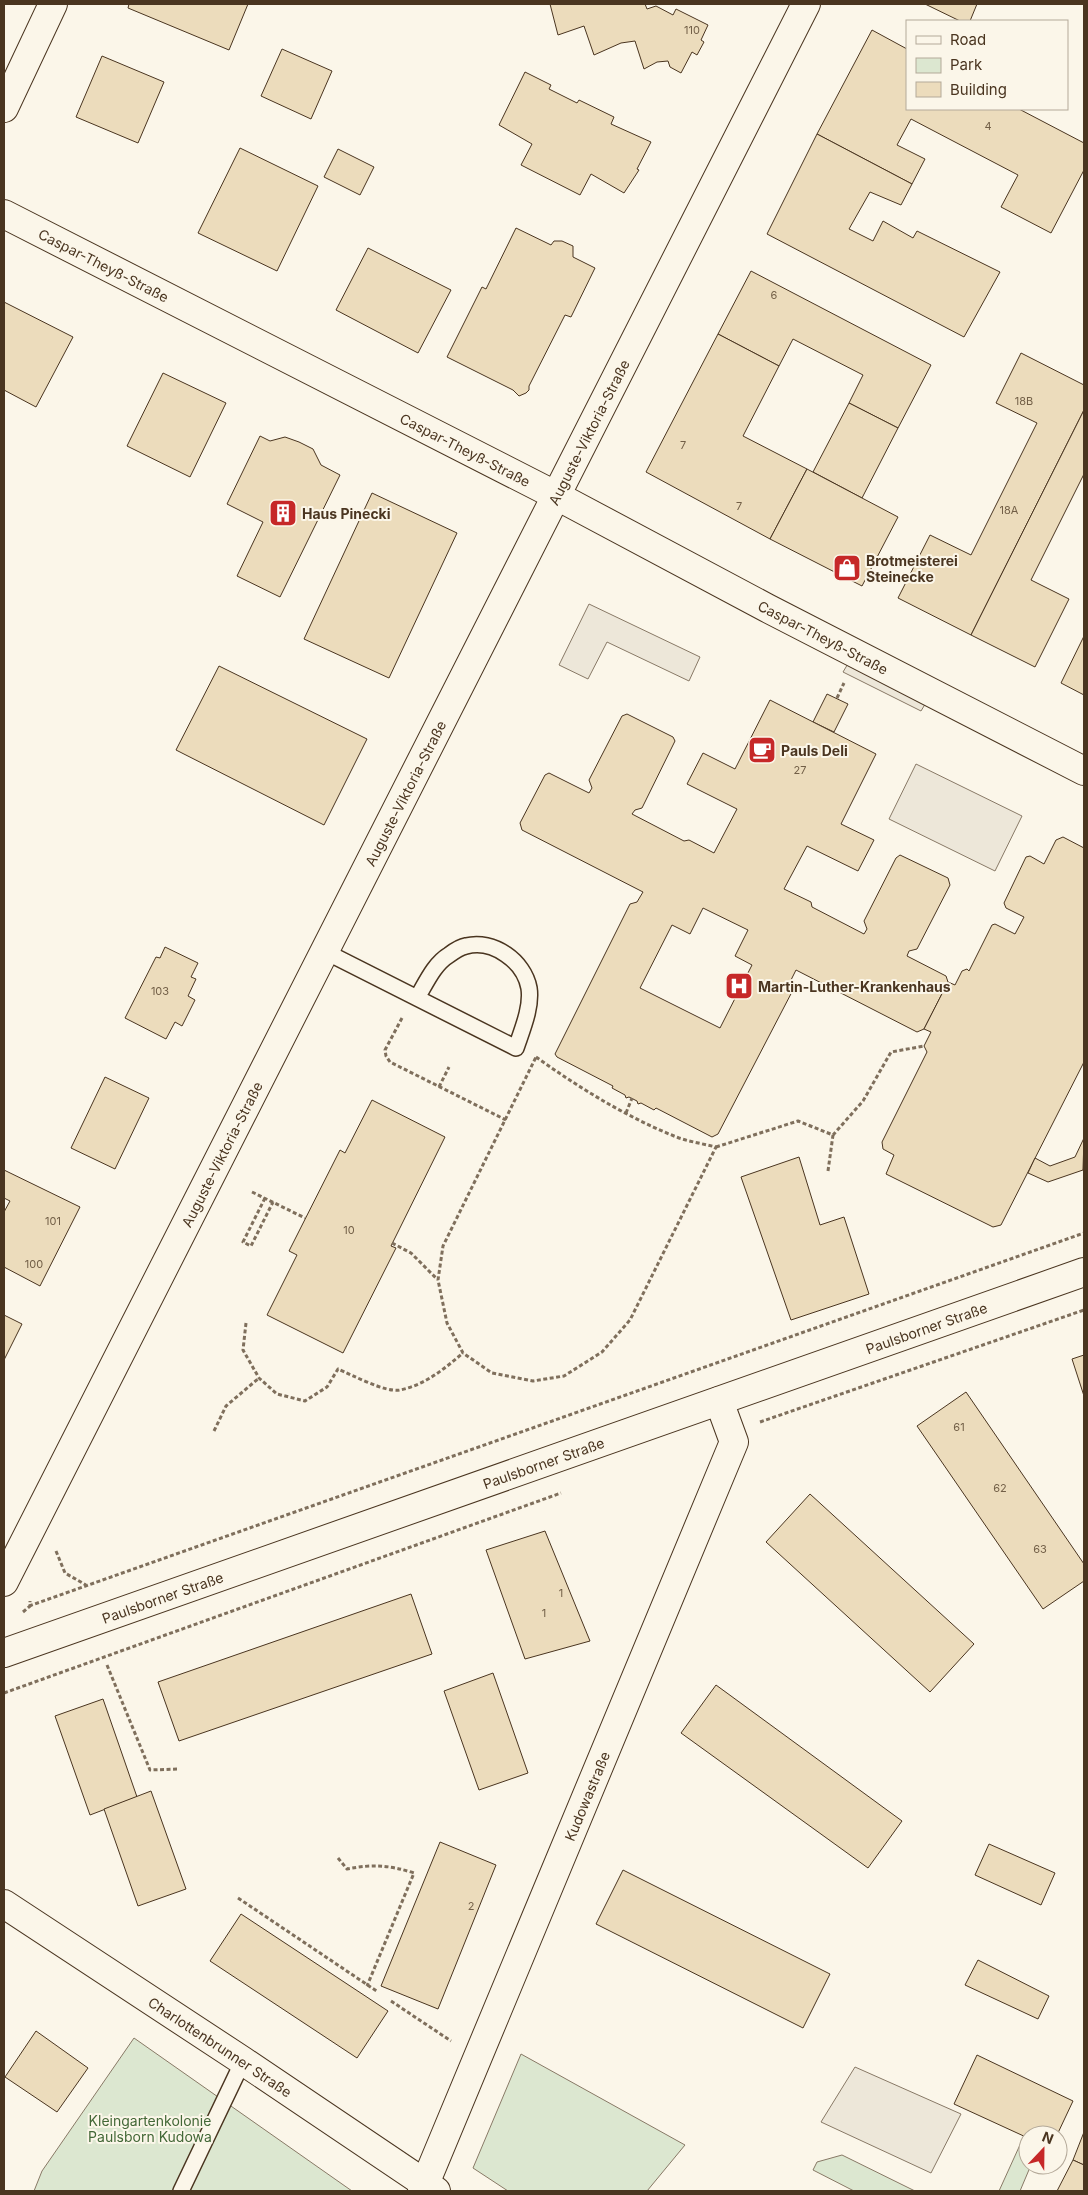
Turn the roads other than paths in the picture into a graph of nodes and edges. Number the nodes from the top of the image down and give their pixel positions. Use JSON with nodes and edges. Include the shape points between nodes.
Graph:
{"nodes":[{"id":1,"x":54,"y":4,"type":"edge"},
{"id":2,"x":806,"y":4,"type":"edge"},
{"id":3,"x":4,"y":108,"type":"edge"},
{"id":4,"x":4,"y":214,"type":"edge"},
{"id":5,"x":555,"y":495,"type":"junction"},
{"id":6,"x":1084,"y":771,"type":"edge"},
{"id":7,"x":324,"y":951,"type":"junction"},
{"id":8,"x":417,"y":998,"type":"junction"},
{"id":9,"x":1084,"y":1272,"type":"edge"},
{"id":10,"x":719,"y":1401,"type":"junction"},
{"id":11,"x":4,"y":1582,"type":"edge"},
{"id":12,"x":4,"y":1654,"type":"edge"},
{"id":13,"x":4,"y":1904,"type":"edge"},
{"id":14,"x":243,"y":2061,"type":"junction"},
{"id":15,"x":427,"y":2189,"type":"edge"},
{"id":16,"x":181,"y":2191,"type":"edge"}],
"edges":[{"from":1,"to":3,"type":"street"},
{"from":2,"to":5,"type":"street","name":"Auguste-Viktoria-Straße"},
{"from":4,"to":5,"type":"street","name":"Caspar-Theyß-Straße"},
{"from":5,"to":6,"type":"street","name":"Caspar-Theyß-Straße"},
{"from":5,"to":7,"type":"street","name":"Auguste-Viktoria-Straße"},
{"from":7,"to":8,"type":"lane"},
{"from":7,"to":11,"type":"street","name":"Auguste-Viktoria-Straße"},
{"from":8,"to":8,"type":"lane","via":[[447,956],[465,946],[483,945],[502,952],[515,961],[529,989],[516,1048],[477,1035]]},
{"from":9,"to":10,"type":"street","name":"Paulsborner Straße"},
{"from":10,"to":12,"type":"street","name":"Paulsborner Straße"},
{"from":10,"to":15,"type":"street","name":"Kudowastraße","via":[[734,1442]]},
{"from":13,"to":14,"type":"street","name":"Charlottenbrunner Straße"},
{"from":14,"to":15,"type":"street","name":"Charlottenbrunner Straße"},
{"from":14,"to":16,"type":"lane"}]}
